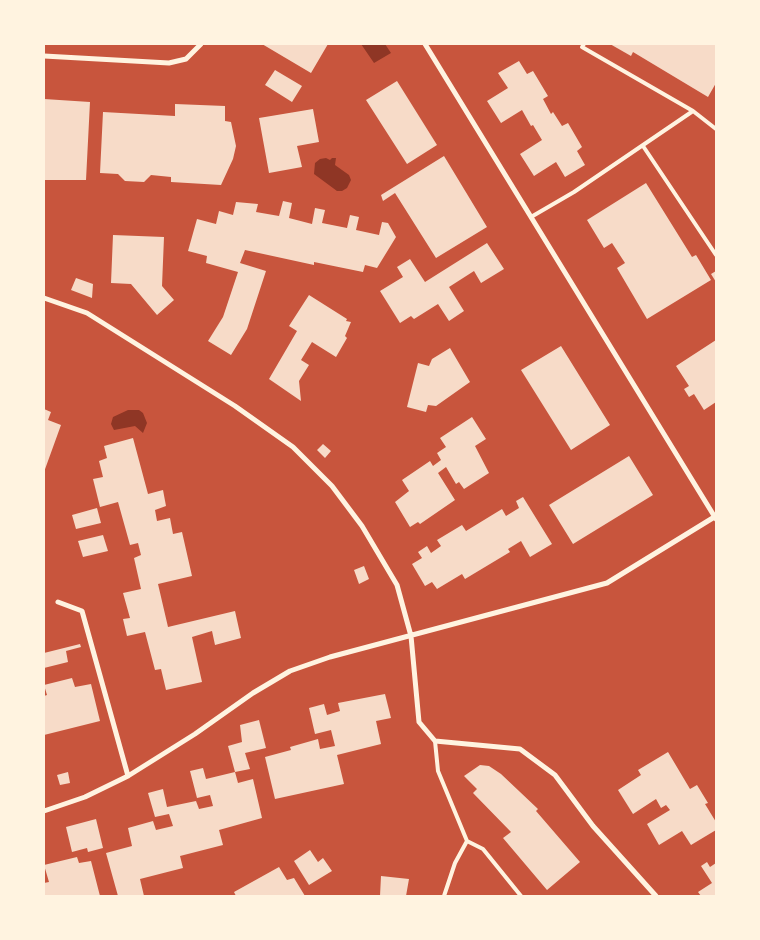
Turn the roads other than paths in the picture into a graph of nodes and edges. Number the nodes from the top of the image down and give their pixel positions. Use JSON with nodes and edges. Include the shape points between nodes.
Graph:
{"nodes":[{"id":1,"x":202,"y":44,"type":"edge"},
{"id":2,"x":425,"y":44,"type":"edge"},
{"id":3,"x":584,"y":44,"type":"edge"},
{"id":4,"x":44,"y":56,"type":"edge"},
{"id":5,"x":692,"y":111,"type":"junction"},
{"id":6,"x":716,"y":129,"type":"edge"},
{"id":7,"x":643,"y":146,"type":"junction"},
{"id":8,"x":531,"y":217,"type":"junction"},
{"id":9,"x":716,"y":255,"type":"edge"},
{"id":10,"x":44,"y":298,"type":"edge"},
{"id":11,"x":716,"y":518,"type":"edge"},
{"id":12,"x":58,"y":602,"type":"dead end"},
{"id":13,"x":411,"y":636,"type":"junction"},
{"id":14,"x":435,"y":741,"type":"junction"},
{"id":15,"x":128,"y":776,"type":"junction"},
{"id":16,"x":44,"y":811,"type":"edge"},
{"id":17,"x":467,"y":841,"type":"junction"},
{"id":18,"x":444,"y":896,"type":"edge"},
{"id":19,"x":520,"y":896,"type":"edge"},
{"id":20,"x":656,"y":896,"type":"edge"}],
"edges":[{"from":1,"to":4,"type":"street","via":[[186,59],[169,62]]},
{"from":2,"to":8,"type":"street"},
{"from":3,"to":5,"type":"lane","via":[[582,47]]},
{"from":5,"to":6,"type":"lane"},
{"from":5,"to":7,"type":"lane"},
{"from":7,"to":8,"type":"lane"},
{"from":7,"to":9,"type":"lane"},
{"from":8,"to":11,"type":"street"},
{"from":10,"to":13,"type":"street","via":[[87,314],[185,374],[293,447],[332,486],[362,526],[398,585]]},
{"from":11,"to":13,"type":"street","via":[[607,583]]},
{"from":12,"to":15,"type":"street","via":[[82,611]]},
{"from":13,"to":14,"type":"street","via":[[419,722]]},
{"from":13,"to":15,"type":"street","via":[[290,671]]},
{"from":14,"to":17,"type":"lane","via":[[438,771]]},
{"from":14,"to":20,"type":"street","via":[[520,749],[555,775],[593,826]]},
{"from":15,"to":16,"type":"street","via":[[85,797]]},
{"from":17,"to":18,"type":"lane","via":[[455,863]]},
{"from":17,"to":19,"type":"lane","via":[[482,849]]}]}
